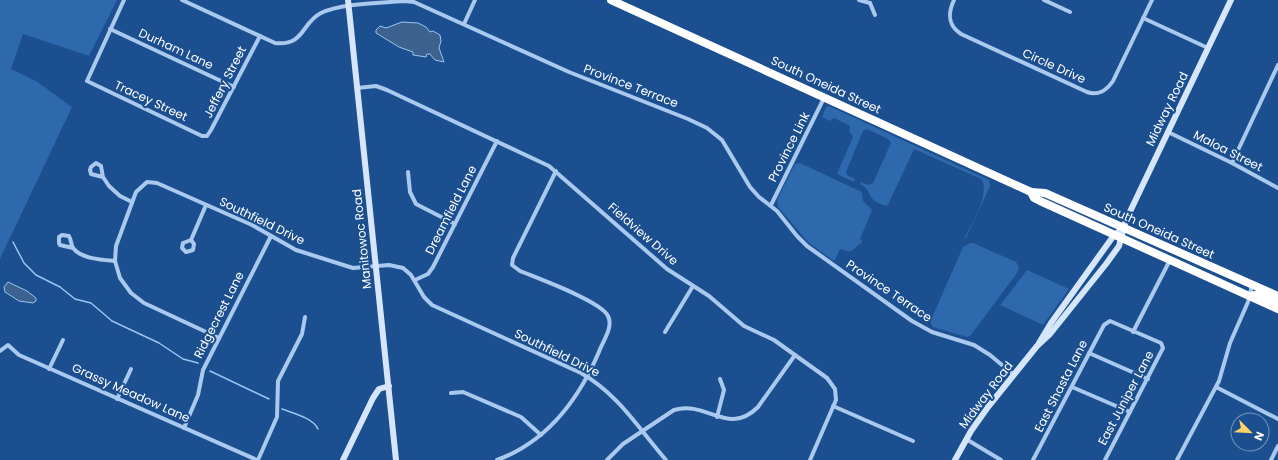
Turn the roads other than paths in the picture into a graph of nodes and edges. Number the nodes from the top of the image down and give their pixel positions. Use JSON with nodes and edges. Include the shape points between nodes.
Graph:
{"nodes":[{"id":1,"x":124,"y":0,"type":"edge"},
{"id":2,"x":182,"y":0,"type":"edge"},
{"id":3,"x":475,"y":0,"type":"edge"},
{"id":4,"x":611,"y":0,"type":"edge"},
{"id":5,"x":859,"y":0,"type":"edge"},
{"id":6,"x":954,"y":0,"type":"edge"},
{"id":7,"x":1044,"y":0,"type":"edge"},
{"id":8,"x":1152,"y":0,"type":"edge"},
{"id":9,"x":1231,"y":0,"type":"edge"},
{"id":10,"x":872,"y":1,"type":"edge"},
{"id":11,"x":348,"y":3,"type":"edge"},
{"id":12,"x":1070,"y":12,"type":"dead end"},
{"id":13,"x":875,"y":15,"type":"dead end"},
{"id":14,"x":1143,"y":18,"type":"junction"},
{"id":15,"x":464,"y":24,"type":"junction"},
{"id":16,"x":110,"y":29,"type":"junction"},
{"id":17,"x":260,"y":36,"type":"junction"},
{"id":18,"x":1208,"y":48,"type":"junction"},
{"id":19,"x":1278,"y":65,"type":"edge"},
{"id":20,"x":234,"y":87,"type":"junction"},
{"id":21,"x":357,"y":88,"type":"junction"},
{"id":22,"x":824,"y":98,"type":"junction"},
{"id":23,"x":1168,"y":132,"type":"junction"},
{"id":24,"x":207,"y":136,"type":"joint"},
{"id":25,"x":497,"y":141,"type":"junction"},
{"id":26,"x":1232,"y":163,"type":"junction"},
{"id":27,"x":556,"y":171,"type":"junction"},
{"id":28,"x":408,"y":172,"type":"dead end"},
{"id":29,"x":103,"y":177,"type":"dead end"},
{"id":30,"x":1278,"y":188,"type":"edge"},
{"id":31,"x":1031,"y":192,"type":"junction"},
{"id":32,"x":132,"y":202,"type":"junction"},
{"id":33,"x":206,"y":205,"type":"junction"},
{"id":34,"x":770,"y":205,"type":"junction"},
{"id":35,"x":455,"y":224,"type":"junction"},
{"id":36,"x":1122,"y":228,"type":"junction"},
{"id":37,"x":271,"y":236,"type":"junction"},
{"id":38,"x":1118,"y":236,"type":"junction"},
{"id":39,"x":191,"y":240,"type":"dead end"},
{"id":40,"x":73,"y":248,"type":"dead end"},
{"id":41,"x":115,"y":260,"type":"junction"},
{"id":42,"x":1170,"y":260,"type":"junction"},
{"id":43,"x":376,"y":266,"type":"junction"},
{"id":44,"x":415,"y":280,"type":"junction"},
{"id":45,"x":1252,"y":284,"type":"junction"},
{"id":46,"x":693,"y":286,"type":"junction"},
{"id":47,"x":1250,"y":296,"type":"junction"},
{"id":48,"x":1278,"y":296,"type":"edge"},
{"id":49,"x":1278,"y":302,"type":"edge"},
{"id":50,"x":1278,"y":309,"type":"edge"},
{"id":51,"x":305,"y":317,"type":"dead end"},
{"id":52,"x":665,"y":332,"type":"dead end"},
{"id":53,"x":1133,"y":332,"type":"junction"},
{"id":54,"x":219,"y":338,"type":"junction"},
{"id":55,"x":63,"y":340,"type":"dead end"},
{"id":56,"x":1037,"y":346,"type":"junction"},
{"id":57,"x":0,"y":351,"type":"edge"},
{"id":58,"x":1089,"y":353,"type":"junction"},
{"id":59,"x":795,"y":354,"type":"junction"},
{"id":60,"x":49,"y":369,"type":"junction"},
{"id":61,"x":131,"y":369,"type":"dead end"},
{"id":62,"x":1014,"y":375,"type":"junction"},
{"id":63,"x":588,"y":377,"type":"junction"},
{"id":64,"x":1148,"y":379,"type":"junction"},
{"id":65,"x":720,"y":380,"type":"dead end"},
{"id":66,"x":389,"y":386,"type":"junction"},
{"id":67,"x":1072,"y":387,"type":"junction"},
{"id":68,"x":1216,"y":387,"type":"junction"},
{"id":69,"x":451,"y":393,"type":"dead end"},
{"id":70,"x":118,"y":398,"type":"junction"},
{"id":71,"x":833,"y":406,"type":"junction"},
{"id":72,"x":1130,"y":412,"type":"junction"},
{"id":73,"x":717,"y":417,"type":"junction"},
{"id":74,"x":1278,"y":419,"type":"edge"},
{"id":75,"x":184,"y":428,"type":"junction"},
{"id":76,"x":642,"y":431,"type":"junction"},
{"id":77,"x":541,"y":435,"type":"junction"},
{"id":78,"x":966,"y":439,"type":"junction"},
{"id":79,"x":913,"y":441,"type":"dead end"},
{"id":80,"x":1278,"y":446,"type":"edge"},
{"id":81,"x":258,"y":460,"type":"edge"},
{"id":82,"x":343,"y":460,"type":"edge"},
{"id":83,"x":396,"y":460,"type":"edge"},
{"id":84,"x":497,"y":460,"type":"edge"},
{"id":85,"x":607,"y":460,"type":"edge"},
{"id":86,"x":666,"y":460,"type":"edge"},
{"id":87,"x":810,"y":460,"type":"edge"},
{"id":88,"x":955,"y":460,"type":"edge"},
{"id":89,"x":1001,"y":460,"type":"edge"},
{"id":90,"x":1033,"y":460,"type":"edge"},
{"id":91,"x":1105,"y":460,"type":"edge"},
{"id":92,"x":1177,"y":460,"type":"edge"},
{"id":93,"x":1271,"y":460,"type":"edge"}],
"edges":[{"from":1,"to":16,"type":"street"},
{"from":2,"to":17,"type":"street","name":"Province Terrace"},
{"from":3,"to":15,"type":"street"},
{"from":4,"to":22,"type":"highway","name":"South Oneida Street"},
{"from":5,"to":10,"type":"street"},
{"from":6,"to":14,"type":"street","name":"Circle Drive","via":[[949,17],[952,26],[961,34],[1091,93],[1100,92],[1110,85]]},
{"from":7,"to":12,"type":"street"},
{"from":8,"to":14,"type":"street","name":"Circle Drive"},
{"from":9,"to":18,"type":"main road","name":"Midway Road"},
{"from":10,"to":13,"type":"street"},
{"from":11,"to":15,"type":"street","name":"Province Terrace","via":[[414,2]]},
{"from":11,"to":17,"type":"street","name":"Province Terrace","via":[[319,14],[300,36],[291,42],[274,43]]},
{"from":11,"to":21,"type":"main road","name":"Manitowoc Road"},
{"from":14,"to":18,"type":"street"},
{"from":15,"to":34,"type":"street","name":"Province Terrace","via":[[569,72],[707,128],[726,145],[750,187]]},
{"from":16,"to":20,"type":"street","name":"Durham Lane"},
{"from":16,"to":24,"type":"street","name":"Tracey Street","via":[[87,81],[202,136]]},
{"from":17,"to":20,"type":"street","name":"Jeffery Street"},
{"from":18,"to":23,"type":"main road","name":"Midway Road"},
{"from":19,"to":26,"type":"street"},
{"from":20,"to":24,"type":"street","name":"Jeffery Street"},
{"from":21,"to":25,"type":"street","name":"Fieldview Drive","via":[[376,86],[387,90]]},
{"from":21,"to":43,"type":"main road","name":"Manitowoc Road"},
{"from":22,"to":31,"type":"highway","name":"South Oneida Street"},
{"from":22,"to":34,"type":"street","name":"Province Link"},
{"from":23,"to":26,"type":"street","name":"Maloa Street"},
{"from":23,"to":36,"type":"main road","name":"Midway Road"},
{"from":25,"to":27,"type":"street","name":"Fieldview Drive"},
{"from":25,"to":35,"type":"street","name":"Dreamfield Lane"},
{"from":26,"to":30,"type":"street","name":"Maloa Street"},
{"from":27,"to":46,"type":"street","name":"Fieldview Drive","via":[[666,269]]},
{"from":27,"to":63,"type":"street","via":[[512,263],[517,269],[596,304],[608,315],[609,330]]},
{"from":28,"to":35,"type":"street","via":[[410,192],[416,204]]},
{"from":29,"to":32,"type":"street","via":[[115,193]]},
{"from":31,"to":36,"type":"highway","name":"South Oneida Street","via":[[1042,192]]},
{"from":31,"to":38,"type":"highway","name":"South Oneida Street","via":[[1037,200]]},
{"from":32,"to":33,"type":"street","name":"Southfield Drive","via":[[139,187],[152,182]]},
{"from":32,"to":41,"type":"street","name":"Southfield Drive","via":[[116,246]]},
{"from":33,"to":37,"type":"street","name":"Southfield Drive"},
{"from":33,"to":39,"type":"street"},
{"from":34,"to":62,"type":"street","name":"Province Terrace","via":[[807,246],[850,277],[932,332],[980,348]]},
{"from":35,"to":44,"type":"street","name":"Dreamfield Lane","via":[[430,271]]},
{"from":36,"to":38,"type":"main road","name":"Midway Road"},
{"from":36,"to":45,"type":"highway","name":"South Oneida Street"},
{"from":37,"to":43,"type":"street","name":"Southfield Drive","via":[[296,250],[344,266]]},
{"from":37,"to":54,"type":"street","name":"Ridgecrest Lane"},
{"from":38,"to":42,"type":"highway","name":"South Oneida Street"},
{"from":38,"to":56,"type":"main road","name":"Midway Road","via":[[1051,323]]},
{"from":38,"to":56,"type":"main road","name":"Midway Road","via":[[1106,264],[1050,334]]},
{"from":40,"to":41,"type":"street","via":[[89,256]]},
{"from":41,"to":54,"type":"street","name":"Southfield Drive","via":[[117,272],[123,283],[136,298]]},
{"from":42,"to":47,"type":"highway","name":"South Oneida Street"},
{"from":42,"to":53,"type":"street"},
{"from":43,"to":44,"type":"street","name":"Southfield Drive","via":[[403,268]]},
{"from":43,"to":66,"type":"main road","name":"Manitowoc Road"},
{"from":44,"to":63,"type":"street","name":"Southfield Drive","via":[[424,297],[432,305]]},
{"from":45,"to":47,"type":"street"},
{"from":45,"to":48,"type":"highway","name":"South Oneida Street"},
{"from":46,"to":52,"type":"street"},
{"from":46,"to":59,"type":"street","name":"Fieldview Drive","via":[[716,301],[744,326]]},
{"from":47,"to":49,"type":"highway","via":[[1260,294]]},
{"from":47,"to":50,"type":"highway","name":"South Oneida Street"},
{"from":47,"to":68,"type":"street","via":[[1232,338]]},
{"from":51,"to":81,"type":"street","via":[[302,334],[278,381],[277,417]]},
{"from":53,"to":58,"type":"street","name":"East Shasta Lane","via":[[1113,322],[1106,322]]},
{"from":53,"to":64,"type":"street","name":"East Juniper Lane","via":[[1162,345],[1162,352]]},
{"from":54,"to":75,"type":"street","name":"Ridgecrest Lane","via":[[203,370],[198,395]]},
{"from":55,"to":60,"type":"street"},
{"from":56,"to":62,"type":"main road","name":"Midway Road"},
{"from":57,"to":60,"type":"street","name":"Grassy Meadow Lane","via":[[8,345],[19,355]]},
{"from":58,"to":64,"type":"street"},
{"from":58,"to":67,"type":"street","name":"East Shasta Lane"},
{"from":59,"to":71,"type":"street","name":"Fieldview Drive","via":[[831,381],[836,395]]},
{"from":59,"to":73,"type":"street","via":[[754,410],[747,415],[729,419]]},
{"from":60,"to":70,"type":"street","name":"Grassy Meadow Lane"},
{"from":61,"to":70,"type":"street"},
{"from":62,"to":78,"type":"main road","name":"Midway Road"},
{"from":63,"to":76,"type":"street","name":"Southfield Drive","via":[[615,398]]},
{"from":63,"to":77,"type":"street","via":[[559,417]]},
{"from":64,"to":72,"type":"street","name":"East Juniper Lane"},
{"from":65,"to":73,"type":"street","via":[[724,390]]},
{"from":66,"to":82,"type":"main road","via":[[379,389],[373,398]]},
{"from":66,"to":83,"type":"main road","name":"Manitowoc Road"},
{"from":67,"to":72,"type":"street"},
{"from":67,"to":90,"type":"street","name":"East Shasta Lane"},
{"from":68,"to":74,"type":"street"},
{"from":68,"to":92,"type":"street"},
{"from":69,"to":77,"type":"street","via":[[463,392],[521,417]]},
{"from":70,"to":75,"type":"street","name":"Grassy Meadow Lane"},
{"from":71,"to":79,"type":"street"},
{"from":71,"to":87,"type":"street","name":"Fieldview Drive"},
{"from":72,"to":91,"type":"street","name":"East Juniper Lane"},
{"from":73,"to":76,"type":"street","via":[[699,409],[684,408],[670,412]]},
{"from":75,"to":81,"type":"street","name":"Grassy Meadow Lane"},
{"from":76,"to":85,"type":"street"},
{"from":76,"to":86,"type":"street","name":"Southfield Drive"},
{"from":77,"to":84,"type":"street","via":[[522,449]]},
{"from":78,"to":88,"type":"main road","name":"Midway Road"},
{"from":78,"to":89,"type":"street"},
{"from":80,"to":93,"type":"street"}]}
